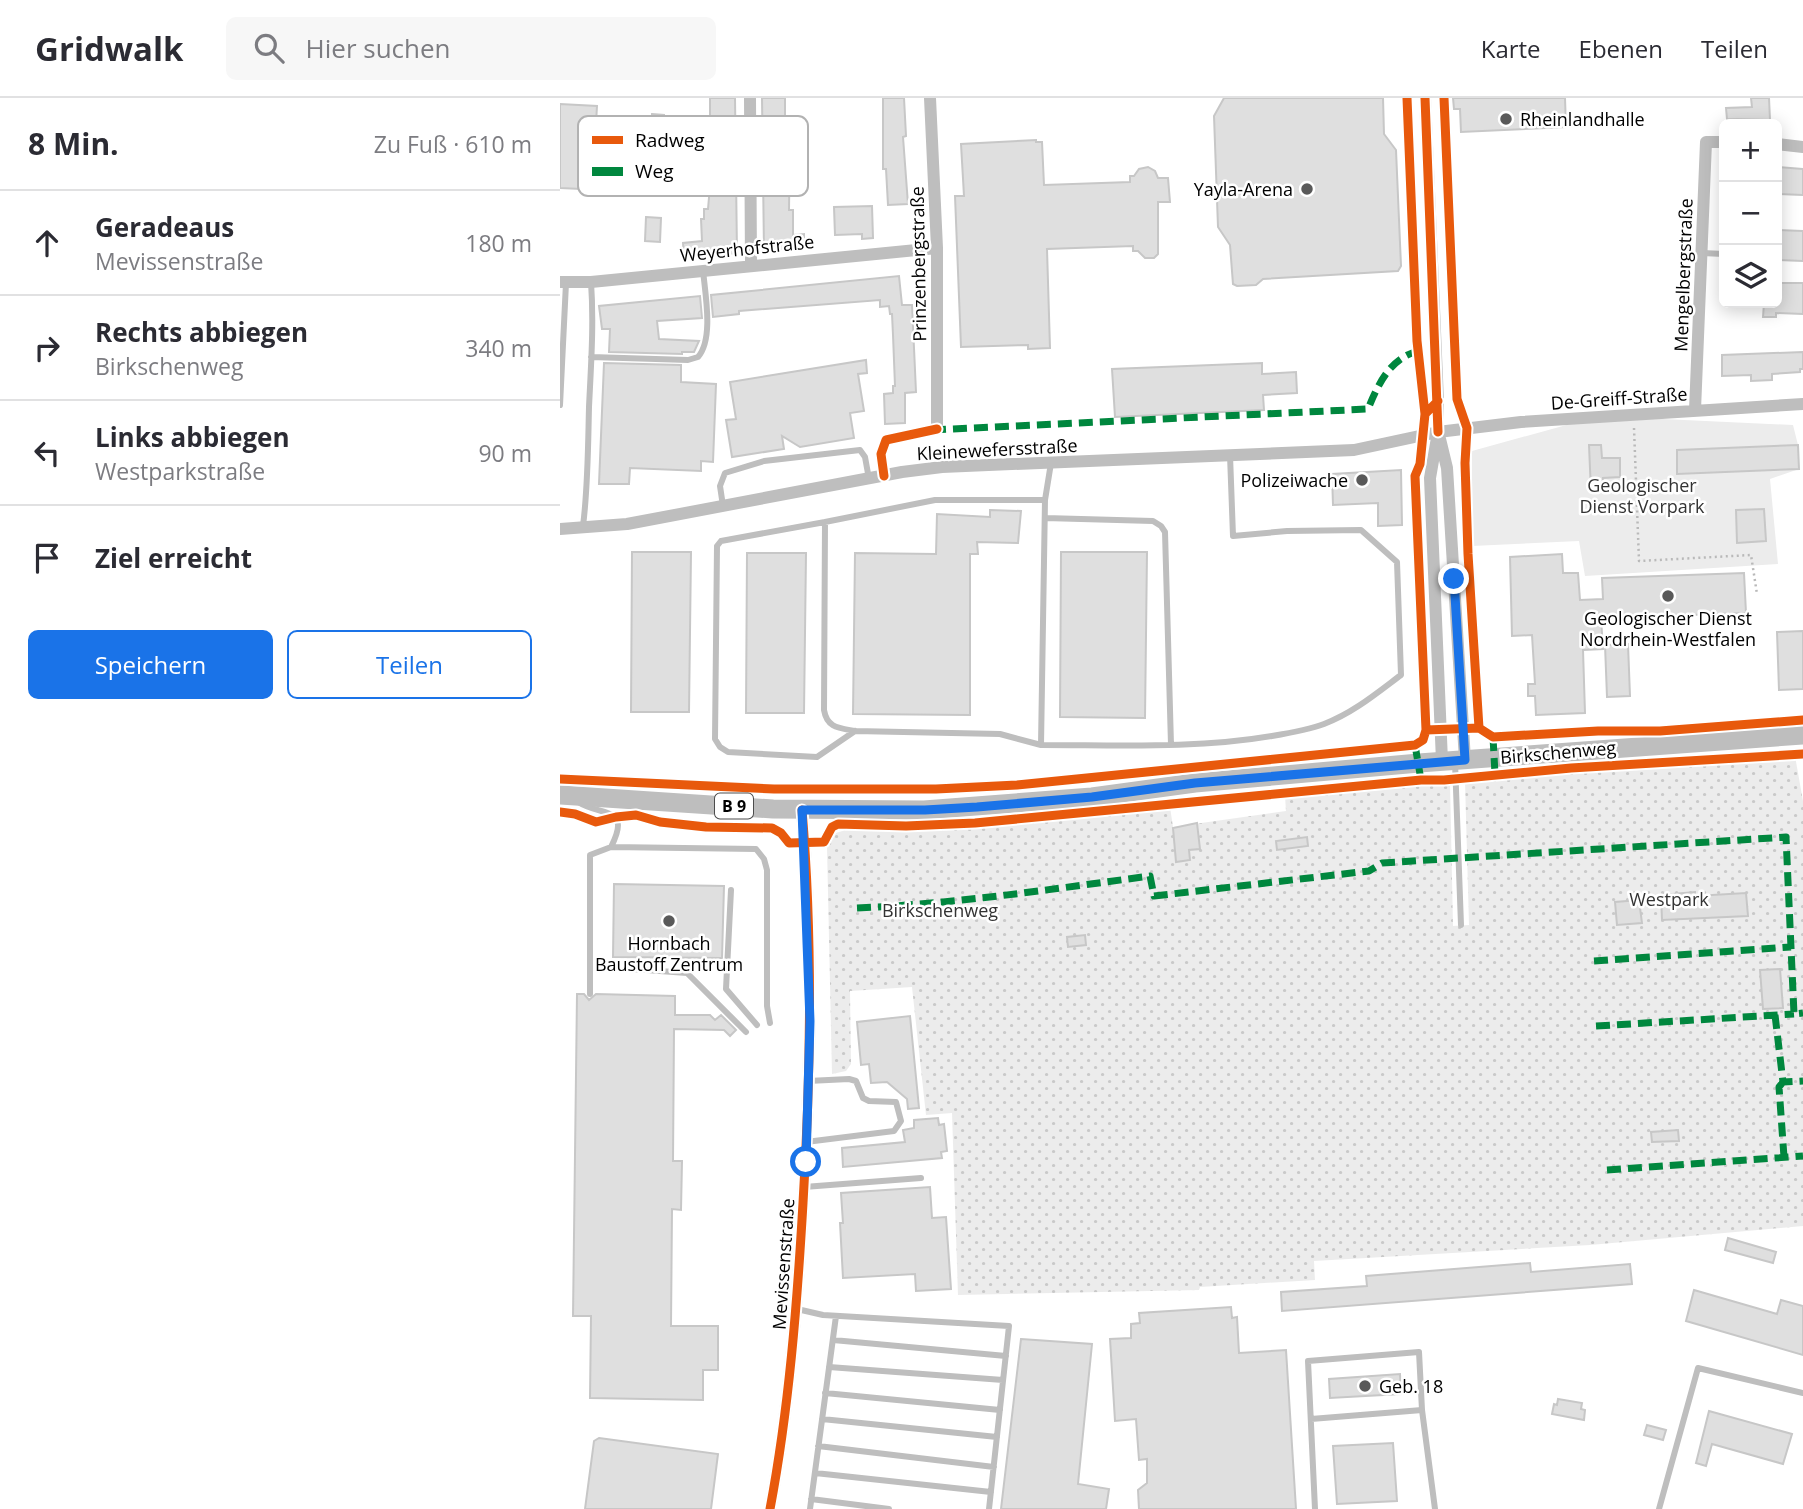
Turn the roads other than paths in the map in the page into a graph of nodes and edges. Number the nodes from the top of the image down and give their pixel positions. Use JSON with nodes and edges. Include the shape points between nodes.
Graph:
{"nodes":[{"id":1,"x":750,"y":98,"type":"edge"},
{"id":2,"x":930,"y":98,"type":"edge"},
{"id":3,"x":1425,"y":98,"type":"edge"},
{"id":4,"x":750,"y":116,"type":"edge"},
{"id":5,"x":1719,"y":142,"type":"edge"},
{"id":6,"x":1782,"y":145,"type":"edge"},
{"id":7,"x":1803,"y":147,"type":"edge"},
{"id":8,"x":751,"y":196,"type":"edge"},
{"id":9,"x":937,"y":248,"type":"junction"},
{"id":10,"x":1701,"y":253,"type":"junction"},
{"id":11,"x":1719,"y":254,"type":"edge"},
{"id":12,"x":751,"y":265,"type":"junction"},
{"id":13,"x":703,"y":270,"type":"junction"},
{"id":14,"x":563,"y":282,"type":"edge"},
{"id":15,"x":591,"y":282,"type":"junction"},
{"id":16,"x":591,"y":357,"type":"junction"},
{"id":17,"x":1803,"y":404,"type":"edge"},
{"id":18,"x":560,"y":405,"type":"edge"},
{"id":19,"x":1695,"y":410,"type":"junction"},
{"id":20,"x":937,"y":429,"type":"dead end"},
{"id":21,"x":1438,"y":432,"type":"junction"},
{"id":22,"x":1230,"y":455,"type":"junction"},
{"id":23,"x":1051,"y":463,"type":"junction"},
{"id":24,"x":869,"y":479,"type":"junction"},
{"id":25,"x":1045,"y":500,"type":"junction"},
{"id":26,"x":723,"y":506,"type":"junction"},
{"id":27,"x":1045,"y":518,"type":"junction"},
{"id":28,"x":825,"y":522,"type":"junction"},
{"id":29,"x":582,"y":528,"type":"junction"},
{"id":30,"x":560,"y":529,"type":"edge"},
{"id":31,"x":855,"y":732,"type":"junction"},
{"id":32,"x":1803,"y":735,"type":"edge"},
{"id":33,"x":1041,"y":745,"type":"junction"},
{"id":34,"x":1171,"y":745,"type":"junction"},
{"id":35,"x":1454,"y":760,"type":"junction"},
{"id":36,"x":564,"y":795,"type":"edge"},
{"id":37,"x":802,"y":810,"type":"junction"},
{"id":38,"x":611,"y":847,"type":"junction"},
{"id":39,"x":731,"y":890,"type":"dead end"},
{"id":40,"x":1461,"y":925,"type":"dead end"},
{"id":41,"x":632,"y":969,"type":"dead end"},
{"id":42,"x":590,"y":994,"type":"dead end"},
{"id":43,"x":770,"y":1023,"type":"dead end"},
{"id":44,"x":757,"y":1025,"type":"dead end"},
{"id":45,"x":746,"y":1032,"type":"dead end"},
{"id":46,"x":808,"y":1081,"type":"junction"},
{"id":47,"x":806,"y":1142,"type":"junction"},
{"id":48,"x":921,"y":1178,"type":"dead end"},
{"id":49,"x":804,"y":1187,"type":"junction"},
{"id":50,"x":797,"y":1309,"type":"junction"},
{"id":51,"x":836,"y":1316,"type":"junction"},
{"id":52,"x":833,"y":1340,"type":"junction"},
{"id":53,"x":1006,"y":1356,"type":"junction"},
{"id":54,"x":829,"y":1367,"type":"junction"},
{"id":55,"x":1003,"y":1380,"type":"junction"},
{"id":56,"x":825,"y":1393,"type":"junction"},
{"id":57,"x":1803,"y":1393,"type":"edge"},
{"id":58,"x":1000,"y":1410,"type":"junction"},
{"id":59,"x":1422,"y":1410,"type":"junction"},
{"id":60,"x":822,"y":1419,"type":"junction"},
{"id":61,"x":1311,"y":1419,"type":"junction"},
{"id":62,"x":997,"y":1437,"type":"junction"},
{"id":63,"x":818,"y":1446,"type":"junction"},
{"id":64,"x":994,"y":1467,"type":"junction"},
{"id":65,"x":815,"y":1473,"type":"junction"},
{"id":66,"x":991,"y":1492,"type":"junction"},
{"id":67,"x":811,"y":1499,"type":"junction"},
{"id":68,"x":770,"y":1509,"type":"edge"},
{"id":69,"x":810,"y":1509,"type":"edge"},
{"id":70,"x":889,"y":1509,"type":"edge"},
{"id":71,"x":989,"y":1509,"type":"edge"},
{"id":72,"x":1315,"y":1509,"type":"edge"},
{"id":73,"x":1434,"y":1509,"type":"edge"},
{"id":74,"x":1659,"y":1509,"type":"edge"}],
"edges":[{"from":1,"to":4,"type":"street"},
{"from":2,"to":9,"type":"street","name":"Prinzenbergstraße"},
{"from":3,"to":21,"type":"street"},
{"from":5,"to":10,"type":"street","name":"Mengelbergstraße","via":[[1706,142]]},
{"from":6,"to":7,"type":"street"},
{"from":8,"to":12,"type":"street"},
{"from":9,"to":12,"type":"street","name":"Weyerhofstraße"},
{"from":9,"to":20,"type":"street","name":"Prinzenbergstraße"},
{"from":10,"to":11,"type":"lane"},
{"from":10,"to":19,"type":"street","name":"Mengelbergstraße"},
{"from":12,"to":13,"type":"street","name":"Weyerhofstraße"},
{"from":13,"to":15,"type":"street","name":"Weyerhofstraße"},
{"from":13,"to":16,"type":"lane","via":[[708,313],[704,347],[698,356]]},
{"from":14,"to":15,"type":"street","name":"Weyerhofstraße"},
{"from":14,"to":18,"type":"lane"},
{"from":15,"to":16,"type":"lane"},
{"from":16,"to":29,"type":"lane"},
{"from":17,"to":19,"type":"street","name":"De-Greiff-Straße"},
{"from":19,"to":21,"type":"street","name":"De-Greiff-Straße"},
{"from":21,"to":22,"type":"street","name":"Kleinewefersstraße","via":[[1354,450]]},
{"from":21,"to":35,"type":"street","via":[[1447,468]]},
{"from":21,"to":35,"type":"street","via":[[1430,478]]},
{"from":22,"to":23,"type":"street","name":"Kleinewefersstraße"},
{"from":22,"to":34,"type":"lane","via":[[1233,536],[1361,530],[1397,562],[1401,675],[1353,711],[1324,724],[1240,742]]},
{"from":23,"to":24,"type":"street","name":"Kleinewefersstraße","via":[[942,467]]},
{"from":23,"to":25,"type":"lane"},
{"from":24,"to":26,"type":"street","name":"Kleinewefersstraße"},
{"from":24,"to":26,"type":"lane","via":[[860,450],[764,461],[725,473],[720,486]]},
{"from":25,"to":27,"type":"lane"},
{"from":25,"to":28,"type":"lane","via":[[935,500]]},
{"from":26,"to":29,"type":"street","name":"Kleinewefersstraße"},
{"from":27,"to":33,"type":"lane"},
{"from":27,"to":34,"type":"lane","via":[[1153,521],[1165,532]]},
{"from":28,"to":31,"type":"lane","via":[[824,710],[832,726]]},
{"from":28,"to":31,"type":"lane","via":[[717,545],[715,739],[728,752],[817,757]]},
{"from":29,"to":30,"type":"street","name":"Kleinewefersstraße"},
{"from":31,"to":33,"type":"lane","via":[[1000,734]]},
{"from":32,"to":35,"type":"main road","name":"Birkschenweg","number":"B 9"},
{"from":33,"to":34,"type":"lane"},
{"from":35,"to":37,"type":"main road","name":"Birkschenweg","number":"B 9","via":[[977,807]]},
{"from":35,"to":40,"type":"lane"},
{"from":36,"to":37,"type":"main road","name":"Birkschenweg","number":"B 9"},
{"from":36,"to":38,"type":"lane","via":[[616,817],[619,828]]},
{"from":37,"to":46,"type":"street","name":"Mevissenstraße"},
{"from":38,"to":42,"type":"lane","via":[[590,855]]},
{"from":38,"to":43,"type":"lane","via":[[756,849],[767,870]]},
{"from":39,"to":44,"type":"lane","via":[[726,989]]},
{"from":41,"to":45,"type":"lane","via":[[687,973]]},
{"from":46,"to":47,"type":"street","name":"Mevissenstraße"},
{"from":46,"to":47,"type":"lane","via":[[856,1082],[869,1101],[896,1102],[901,1121],[894,1131]]},
{"from":47,"to":49,"type":"street","name":"Mevissenstraße"},
{"from":48,"to":49,"type":"lane"},
{"from":49,"to":50,"type":"street","name":"Mevissenstraße"},
{"from":50,"to":51,"type":"lane"},
{"from":50,"to":68,"type":"street","name":"Mevissenstraße"},
{"from":51,"to":52,"type":"lane"},
{"from":51,"to":53,"type":"lane","via":[[1009,1326]]},
{"from":52,"to":53,"type":"lane"},
{"from":52,"to":54,"type":"lane"},
{"from":53,"to":55,"type":"lane"},
{"from":54,"to":55,"type":"lane"},
{"from":54,"to":56,"type":"lane"},
{"from":55,"to":58,"type":"lane"},
{"from":56,"to":58,"type":"lane"},
{"from":56,"to":60,"type":"lane"},
{"from":57,"to":74,"type":"lane","via":[[1698,1368]]},
{"from":58,"to":62,"type":"lane"},
{"from":59,"to":61,"type":"lane"},
{"from":59,"to":61,"type":"lane","via":[[1419,1352],[1308,1361]]},
{"from":59,"to":73,"type":"lane"},
{"from":60,"to":62,"type":"lane"},
{"from":60,"to":63,"type":"lane"},
{"from":61,"to":72,"type":"lane"},
{"from":62,"to":64,"type":"lane"},
{"from":63,"to":64,"type":"lane"},
{"from":63,"to":65,"type":"lane"},
{"from":64,"to":66,"type":"lane"},
{"from":65,"to":66,"type":"lane"},
{"from":65,"to":67,"type":"lane"},
{"from":66,"to":71,"type":"lane"},
{"from":67,"to":69,"type":"lane"},
{"from":67,"to":70,"type":"lane"}]}
